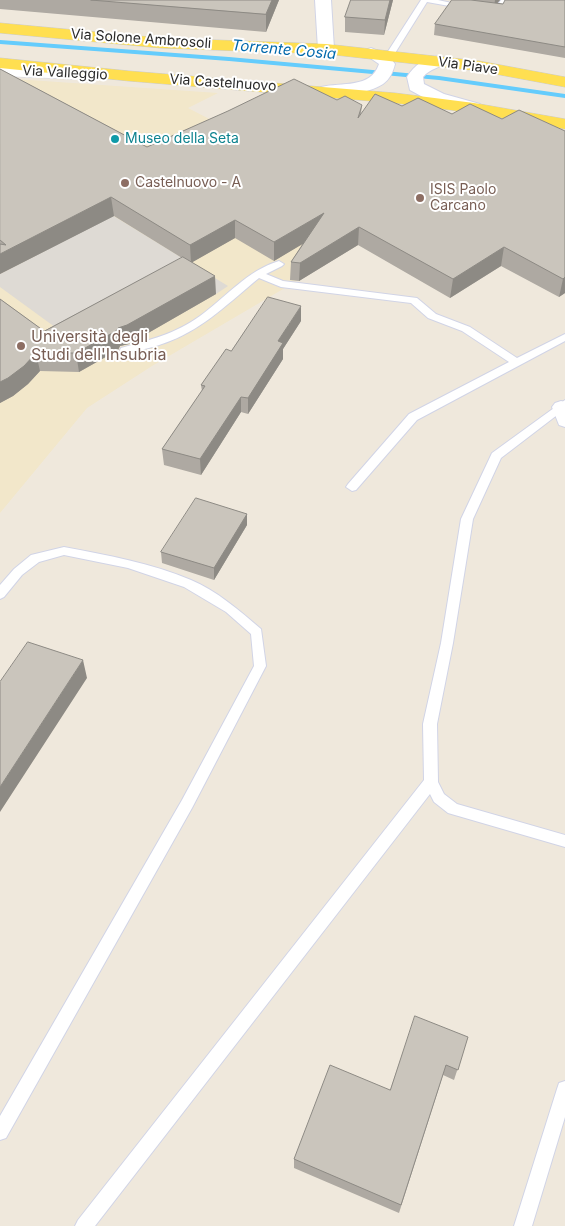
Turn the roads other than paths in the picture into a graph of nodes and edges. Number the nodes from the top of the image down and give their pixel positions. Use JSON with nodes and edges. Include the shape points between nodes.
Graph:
{"nodes":[{"id":1,"x":323,"y":0,"type":"edge"},
{"id":2,"x":505,"y":0,"type":"edge"},
{"id":3,"x":470,"y":8,"type":"edge"},
{"id":4,"x":479,"y":9,"type":"edge"},
{"id":5,"x":0,"y":28,"type":"edge"},
{"id":6,"x":326,"y":45,"type":"junction"},
{"id":7,"x":371,"y":54,"type":"joint"},
{"id":8,"x":388,"y":60,"type":"junction"},
{"id":9,"x":439,"y":61,"type":"junction"},
{"id":10,"x":0,"y":63,"type":"edge"},
{"id":11,"x":0,"y":71,"type":"edge"},
{"id":12,"x":129,"y":76,"type":"junction"},
{"id":13,"x":565,"y":82,"type":"edge"},
{"id":14,"x":327,"y":91,"type":"junction"},
{"id":15,"x":474,"y":108,"type":"junction"},
{"id":16,"x":565,"y":124,"type":"edge"},
{"id":17,"x":279,"y":264,"type":"edge"},
{"id":18,"x":258,"y":274,"type":"junction"},
{"id":19,"x":565,"y":337,"type":"edge"},
{"id":20,"x":125,"y":350,"type":"edge"},
{"id":21,"x":515,"y":362,"type":"junction"},
{"id":22,"x":564,"y":411,"type":"edge"},
{"id":23,"x":352,"y":487,"type":"dead end"},
{"id":24,"x":0,"y":594,"type":"edge"},
{"id":25,"x":430,"y":782,"type":"junction"},
{"id":26,"x":565,"y":841,"type":"edge"},
{"id":27,"x":565,"y":1089,"type":"edge"},
{"id":28,"x":0,"y":1132,"type":"edge"},
{"id":29,"x":84,"y":1226,"type":"edge"},
{"id":30,"x":523,"y":1226,"type":"edge"}],
"edges":[{"from":1,"to":6,"type":"street"},
{"from":2,"to":4,"type":"lane","via":[[498,12]]},
{"from":3,"to":8,"type":"lane","via":[[425,0]]},
{"from":5,"to":6,"type":"main road","name":"Via Solone Ambrosoli","via":[[161,43]]},
{"from":6,"to":7,"type":"main road","name":"Via Solone Ambrosoli"},
{"from":7,"to":8,"type":"main road","name":"Via Piave"},
{"from":8,"to":9,"type":"main road","name":"Via Piave"},
{"from":8,"to":14,"type":"street","via":[[381,79],[374,83]]},
{"from":9,"to":13,"type":"main road","name":"Via Piave"},
{"from":9,"to":15,"type":"street","via":[[421,69],[415,77],[416,86],[438,98]]},
{"from":10,"to":12,"type":"main road","name":"Via Castelnuovo"},
{"from":11,"to":12,"type":"street","name":"Via Valleggio"},
{"from":12,"to":14,"type":"main road","name":"Via Castelnuovo"},
{"from":14,"to":15,"type":"main road","name":"Via Castelnuovo"},
{"from":15,"to":16,"type":"main road","name":"Via Castelnuovo"},
{"from":17,"to":18,"type":"lane"},
{"from":18,"to":20,"type":"lane","via":[[187,328],[166,339]]},
{"from":18,"to":21,"type":"lane","via":[[282,284],[414,300],[432,316],[466,329]]},
{"from":19,"to":21,"type":"lane"},
{"from":21,"to":23,"type":"lane","via":[[413,417]]},
{"from":22,"to":25,"type":"lane","via":[[496,456],[467,519],[430,724]]},
{"from":24,"to":28,"type":"lane","via":[[35,558],[64,550],[129,564],[188,584],[230,609],[256,632],[260,666],[186,804]]},
{"from":25,"to":26,"type":"lane","via":[[439,798],[453,809]]},
{"from":25,"to":29,"type":"lane"},
{"from":27,"to":30,"type":"lane"}]}
